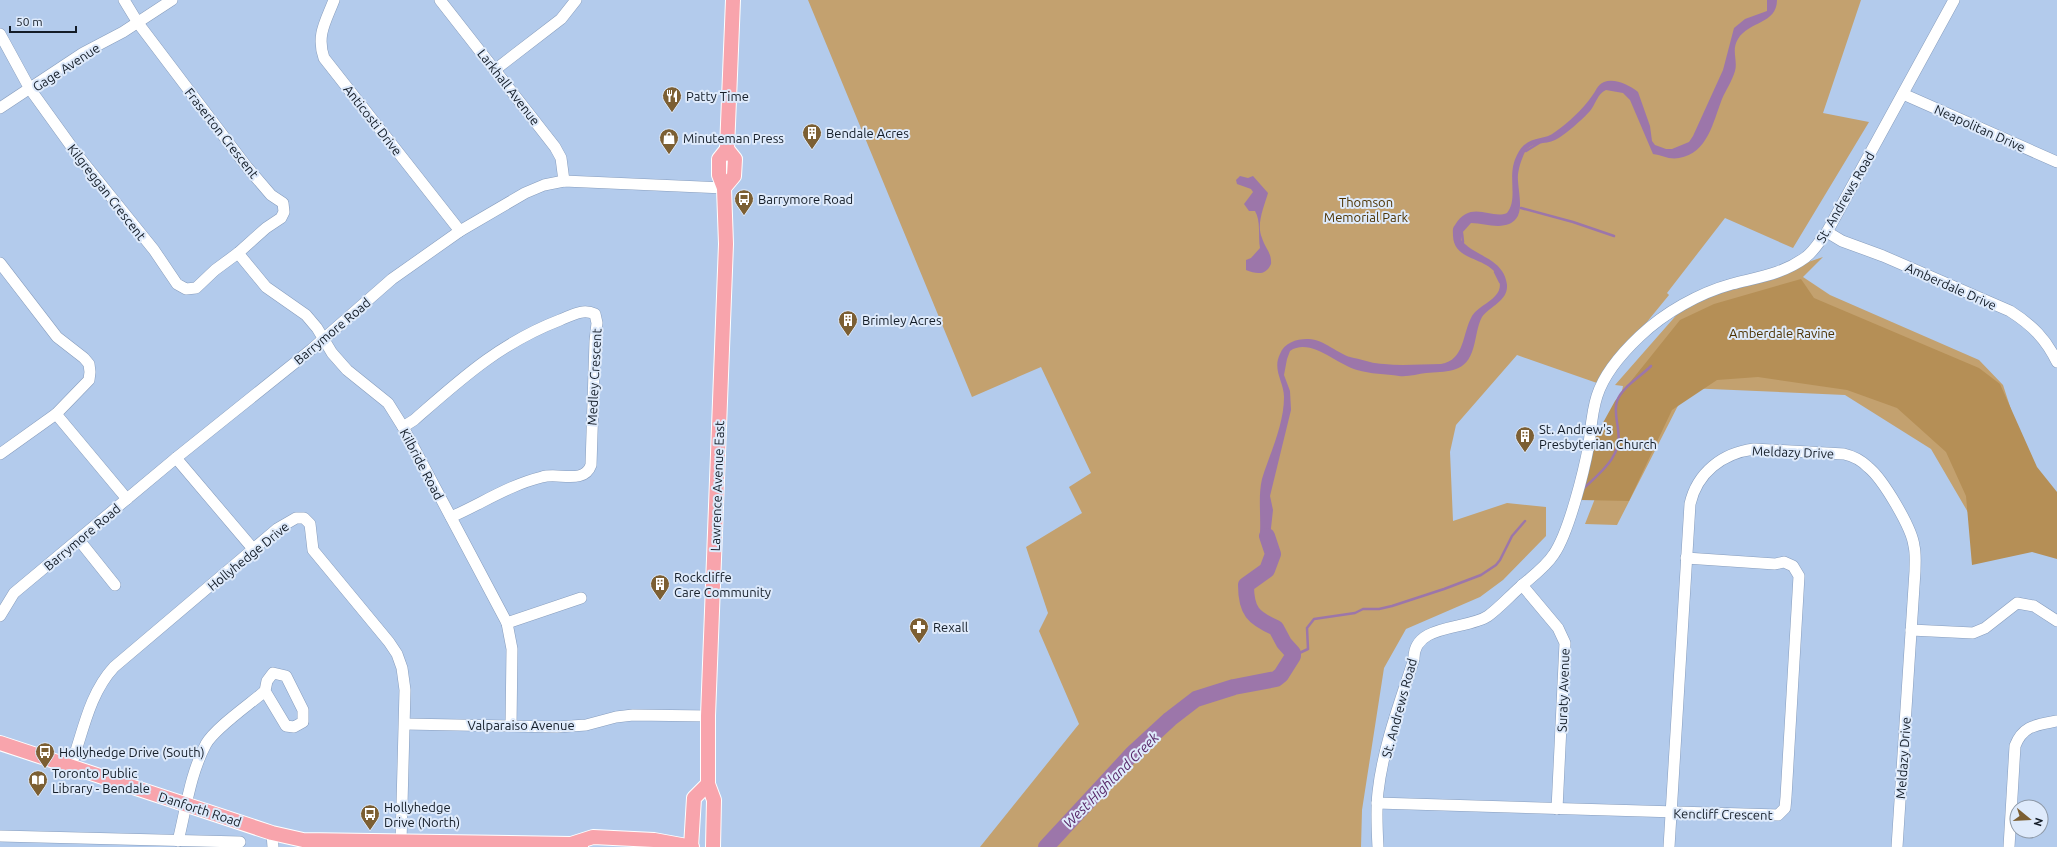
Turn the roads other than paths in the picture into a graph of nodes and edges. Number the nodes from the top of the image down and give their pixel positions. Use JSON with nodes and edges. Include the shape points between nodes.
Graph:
{"nodes":[{"id":1,"x":124,"y":0,"type":"edge"},
{"id":2,"x":172,"y":0,"type":"edge"},
{"id":3,"x":334,"y":0,"type":"edge"},
{"id":4,"x":440,"y":0,"type":"edge"},
{"id":5,"x":576,"y":0,"type":"edge"},
{"id":6,"x":733,"y":0,"type":"edge"},
{"id":7,"x":1954,"y":0,"type":"edge"},
{"id":8,"x":138,"y":23,"type":"junction"},
{"id":9,"x":0,"y":34,"type":"edge"},
{"id":10,"x":496,"y":69,"type":"junction"},
{"id":11,"x":30,"y":90,"type":"junction"},
{"id":12,"x":1903,"y":94,"type":"junction"},
{"id":13,"x":0,"y":108,"type":"edge"},
{"id":14,"x":2057,"y":162,"type":"edge"},
{"id":15,"x":564,"y":181,"type":"junction"},
{"id":16,"x":724,"y":188,"type":"junction"},
{"id":17,"x":460,"y":231,"type":"junction"},
{"id":18,"x":1827,"y":232,"type":"junction"},
{"id":19,"x":238,"y":253,"type":"junction"},
{"id":20,"x":0,"y":263,"type":"edge"},
{"id":21,"x":323,"y":340,"type":"junction"},
{"id":22,"x":2057,"y":362,"type":"edge"},
{"id":23,"x":56,"y":414,"type":"junction"},
{"id":24,"x":403,"y":427,"type":"junction"},
{"id":25,"x":0,"y":454,"type":"edge"},
{"id":26,"x":176,"y":458,"type":"junction"},
{"id":27,"x":128,"y":499,"type":"junction"},
{"id":28,"x":451,"y":517,"type":"junction"},
{"id":29,"x":80,"y":540,"type":"junction"},
{"id":30,"x":254,"y":550,"type":"junction"},
{"id":31,"x":1686,"y":558,"type":"junction"},
{"id":32,"x":115,"y":585,"type":"dead end"},
{"id":33,"x":1522,"y":585,"type":"junction"},
{"id":34,"x":581,"y":598,"type":"dead end"},
{"id":35,"x":0,"y":616,"type":"edge"},
{"id":36,"x":2057,"y":621,"type":"edge"},
{"id":37,"x":508,"y":623,"type":"junction"},
{"id":38,"x":1911,"y":630,"type":"junction"},
{"id":39,"x":265,"y":691,"type":"junction"},
{"id":40,"x":708,"y":716,"type":"junction"},
{"id":41,"x":2057,"y":721,"type":"edge"},
{"id":42,"x":405,"y":724,"type":"junction"},
{"id":43,"x":511,"y":726,"type":"junction"},
{"id":44,"x":0,"y":744,"type":"edge"},
{"id":45,"x":71,"y":766,"type":"junction"},
{"id":46,"x":708,"y":784,"type":"junction"},
{"id":47,"x":1377,"y":803,"type":"junction"},
{"id":48,"x":186,"y":805,"type":"junction"},
{"id":49,"x":1557,"y":809,"type":"junction"},
{"id":50,"x":1671,"y":813,"type":"junction"},
{"id":51,"x":272,"y":833,"type":"junction"},
{"id":52,"x":0,"y":836,"type":"edge"},
{"id":53,"x":178,"y":841,"type":"junction"},
{"id":54,"x":240,"y":842,"type":"dead end"},
{"id":55,"x":401,"y":842,"type":"junction"},
{"id":56,"x":576,"y":846,"type":"edge"},
{"id":57,"x":273,"y":847,"type":"edge"},
{"id":58,"x":691,"y":847,"type":"edge"},
{"id":59,"x":713,"y":847,"type":"edge"},
{"id":60,"x":1378,"y":847,"type":"edge"},
{"id":61,"x":1668,"y":847,"type":"edge"},
{"id":62,"x":1897,"y":847,"type":"edge"},
{"id":63,"x":2009,"y":847,"type":"edge"}],
"edges":[{"from":1,"to":8,"type":"street","name":"Fraserton Crescent"},
{"from":2,"to":8,"type":"street","name":"Gage Avenue"},
{"from":3,"to":17,"type":"street","name":"Anticosti Drive","via":[[321,32],[320,47],[324,58]]},
{"from":4,"to":10,"type":"street","name":"Larkhall Avenue"},
{"from":5,"to":10,"type":"street","via":[[561,19]]},
{"from":6,"to":16,"type":"main road","via":[[727,149],[735,159],[734,176]]},
{"from":7,"to":12,"type":"street","name":"St. Andrews Road"},
{"from":8,"to":11,"type":"street","name":"Gage Avenue","via":[[83,53]]},
{"from":8,"to":19,"type":"street","name":"Fraserton Crescent","via":[[247,167],[271,195],[283,203],[284,212],[281,218]]},
{"from":9,"to":11,"type":"street","name":"Kilgreggan Crescent"},
{"from":10,"to":15,"type":"street","name":"Larkhall Avenue","via":[[555,147],[561,158]]},
{"from":11,"to":13,"type":"street","name":"Gage Avenue"},
{"from":11,"to":19,"type":"street","name":"Kilgreggan Crescent","via":[[177,284],[186,289],[196,288]]},
{"from":12,"to":14,"type":"street","name":"Neapolitan Drive"},
{"from":12,"to":18,"type":"street","name":"St. Andrews Road"},
{"from":15,"to":16,"type":"street","name":"Barrymore Road"},
{"from":15,"to":17,"type":"street","name":"Barrymore Road","via":[[544,185],[525,193]]},
{"from":16,"to":40,"type":"main road","name":"Lawrence Avenue East","via":[[726,244]]},
{"from":17,"to":21,"type":"street","name":"Barrymore Road","via":[[392,279]]},
{"from":18,"to":22,"type":"street","name":"Amberdale Drive","via":[[1842,241],[2010,311],[2042,336]]},
{"from":18,"to":33,"type":"street","name":"St. Andrews Road","via":[[1811,253],[1790,267],[1764,278],[1730,284],[1697,298],[1670,313],[1640,336],[1609,372],[1597,395],[1580,485],[1559,545],[1554,555]]},
{"from":19,"to":21,"type":"street","name":"Kilbride Road","via":[[266,286],[306,315]]},
{"from":20,"to":23,"type":"street","via":[[57,337],[89,364],[89,380]]},
{"from":21,"to":24,"type":"street","name":"Kilbride Road","via":[[347,370],[388,403]]},
{"from":21,"to":26,"type":"street","name":"Barrymore Road"},
{"from":23,"to":25,"type":"street"},
{"from":23,"to":27,"type":"street"},
{"from":24,"to":28,"type":"street","name":"Kilbride Road"},
{"from":24,"to":28,"type":"street","name":"Medley Crescent","via":[[489,356],[528,333],[574,314],[586,311],[595,314],[597,324],[591,465],[588,473],[582,476],[544,476],[527,481]]},
{"from":26,"to":27,"type":"street","name":"Barrymore Road"},
{"from":26,"to":30,"type":"street"},
{"from":27,"to":29,"type":"street","name":"Barrymore Road"},
{"from":28,"to":37,"type":"street","name":"Kilbride Road"},
{"from":29,"to":32,"type":"street"},
{"from":29,"to":35,"type":"street","name":"Barrymore Road","via":[[14,593]]},
{"from":30,"to":42,"type":"street","name":"Hollyhedge Drive","via":[[277,529],[296,518],[304,518],[310,524],[313,550],[397,654],[405,690]]},
{"from":30,"to":45,"type":"street","name":"Hollyhedge Drive","via":[[103,678]]},
{"from":31,"to":38,"type":"street","name":"Meldazy Drive","via":[[1692,493],[1705,473],[1717,462],[1743,450],[1754,449],[1852,456],[1874,473],[1910,529],[1914,546]]},
{"from":31,"to":50,"type":"street","name":"Meldazy Drive"},
{"from":31,"to":50,"type":"street","name":"Kencliff Crescent","via":[[1790,564],[1798,576],[1797,622],[1784,808],[1778,816]]},
{"from":33,"to":47,"type":"street","name":"St. Andrews Road","via":[[1487,616],[1475,622],[1432,633],[1413,651],[1414,660],[1391,733]]},
{"from":33,"to":49,"type":"street","name":"Suraty Avenue","via":[[1558,628],[1565,643]]},
{"from":34,"to":37,"type":"street"},
{"from":36,"to":38,"type":"street","via":[[2034,606],[2017,603],[1985,628],[1974,633]]},
{"from":37,"to":43,"type":"street","name":"Kilbride Road","via":[[512,649]]},
{"from":38,"to":62,"type":"street","name":"Meldazy Drive"},
{"from":39,"to":39,"type":"street","via":[[267,681],[273,673],[286,676],[303,710],[303,722],[294,727],[286,726]]},
{"from":39,"to":48,"type":"street","via":[[206,743]]},
{"from":40,"to":43,"type":"street","name":"Valparaiso Avenue","via":[[634,715],[569,726]]},
{"from":40,"to":46,"type":"main road","name":"Lawrence Avenue East"},
{"from":41,"to":63,"type":"street","via":[[2031,726],[2019,735],[2015,746]]},
{"from":42,"to":43,"type":"street","name":"Valparaiso Avenue"},
{"from":42,"to":55,"type":"street","name":"Hollyhedge Drive"},
{"from":44,"to":45,"type":"main road","name":"Danforth Road"},
{"from":45,"to":48,"type":"main road","name":"Danforth Road"},
{"from":46,"to":58,"type":"main road","via":[[694,798]]},
{"from":46,"to":59,"type":"main road","name":"Lawrence Avenue East","via":[[714,800]]},
{"from":47,"to":49,"type":"street","name":"Kencliff Crescent"},
{"from":47,"to":60,"type":"street","name":"St. Andrews Road"},
{"from":48,"to":51,"type":"main road","name":"Danforth Road"},
{"from":48,"to":53,"type":"street"},
{"from":49,"to":50,"type":"street","name":"Kencliff Crescent"},
{"from":50,"to":61,"type":"street","name":"Meldazy Drive"},
{"from":51,"to":55,"type":"main road","name":"Danforth Road","via":[[313,840]]},
{"from":51,"to":57,"type":"street"},
{"from":52,"to":53,"type":"street"},
{"from":53,"to":54,"type":"street"},
{"from":55,"to":56,"type":"main road","name":"Danforth Road"},
{"from":56,"to":58,"type":"main road","name":"Danforth Road","via":[[593,837],[654,840]]}]}
